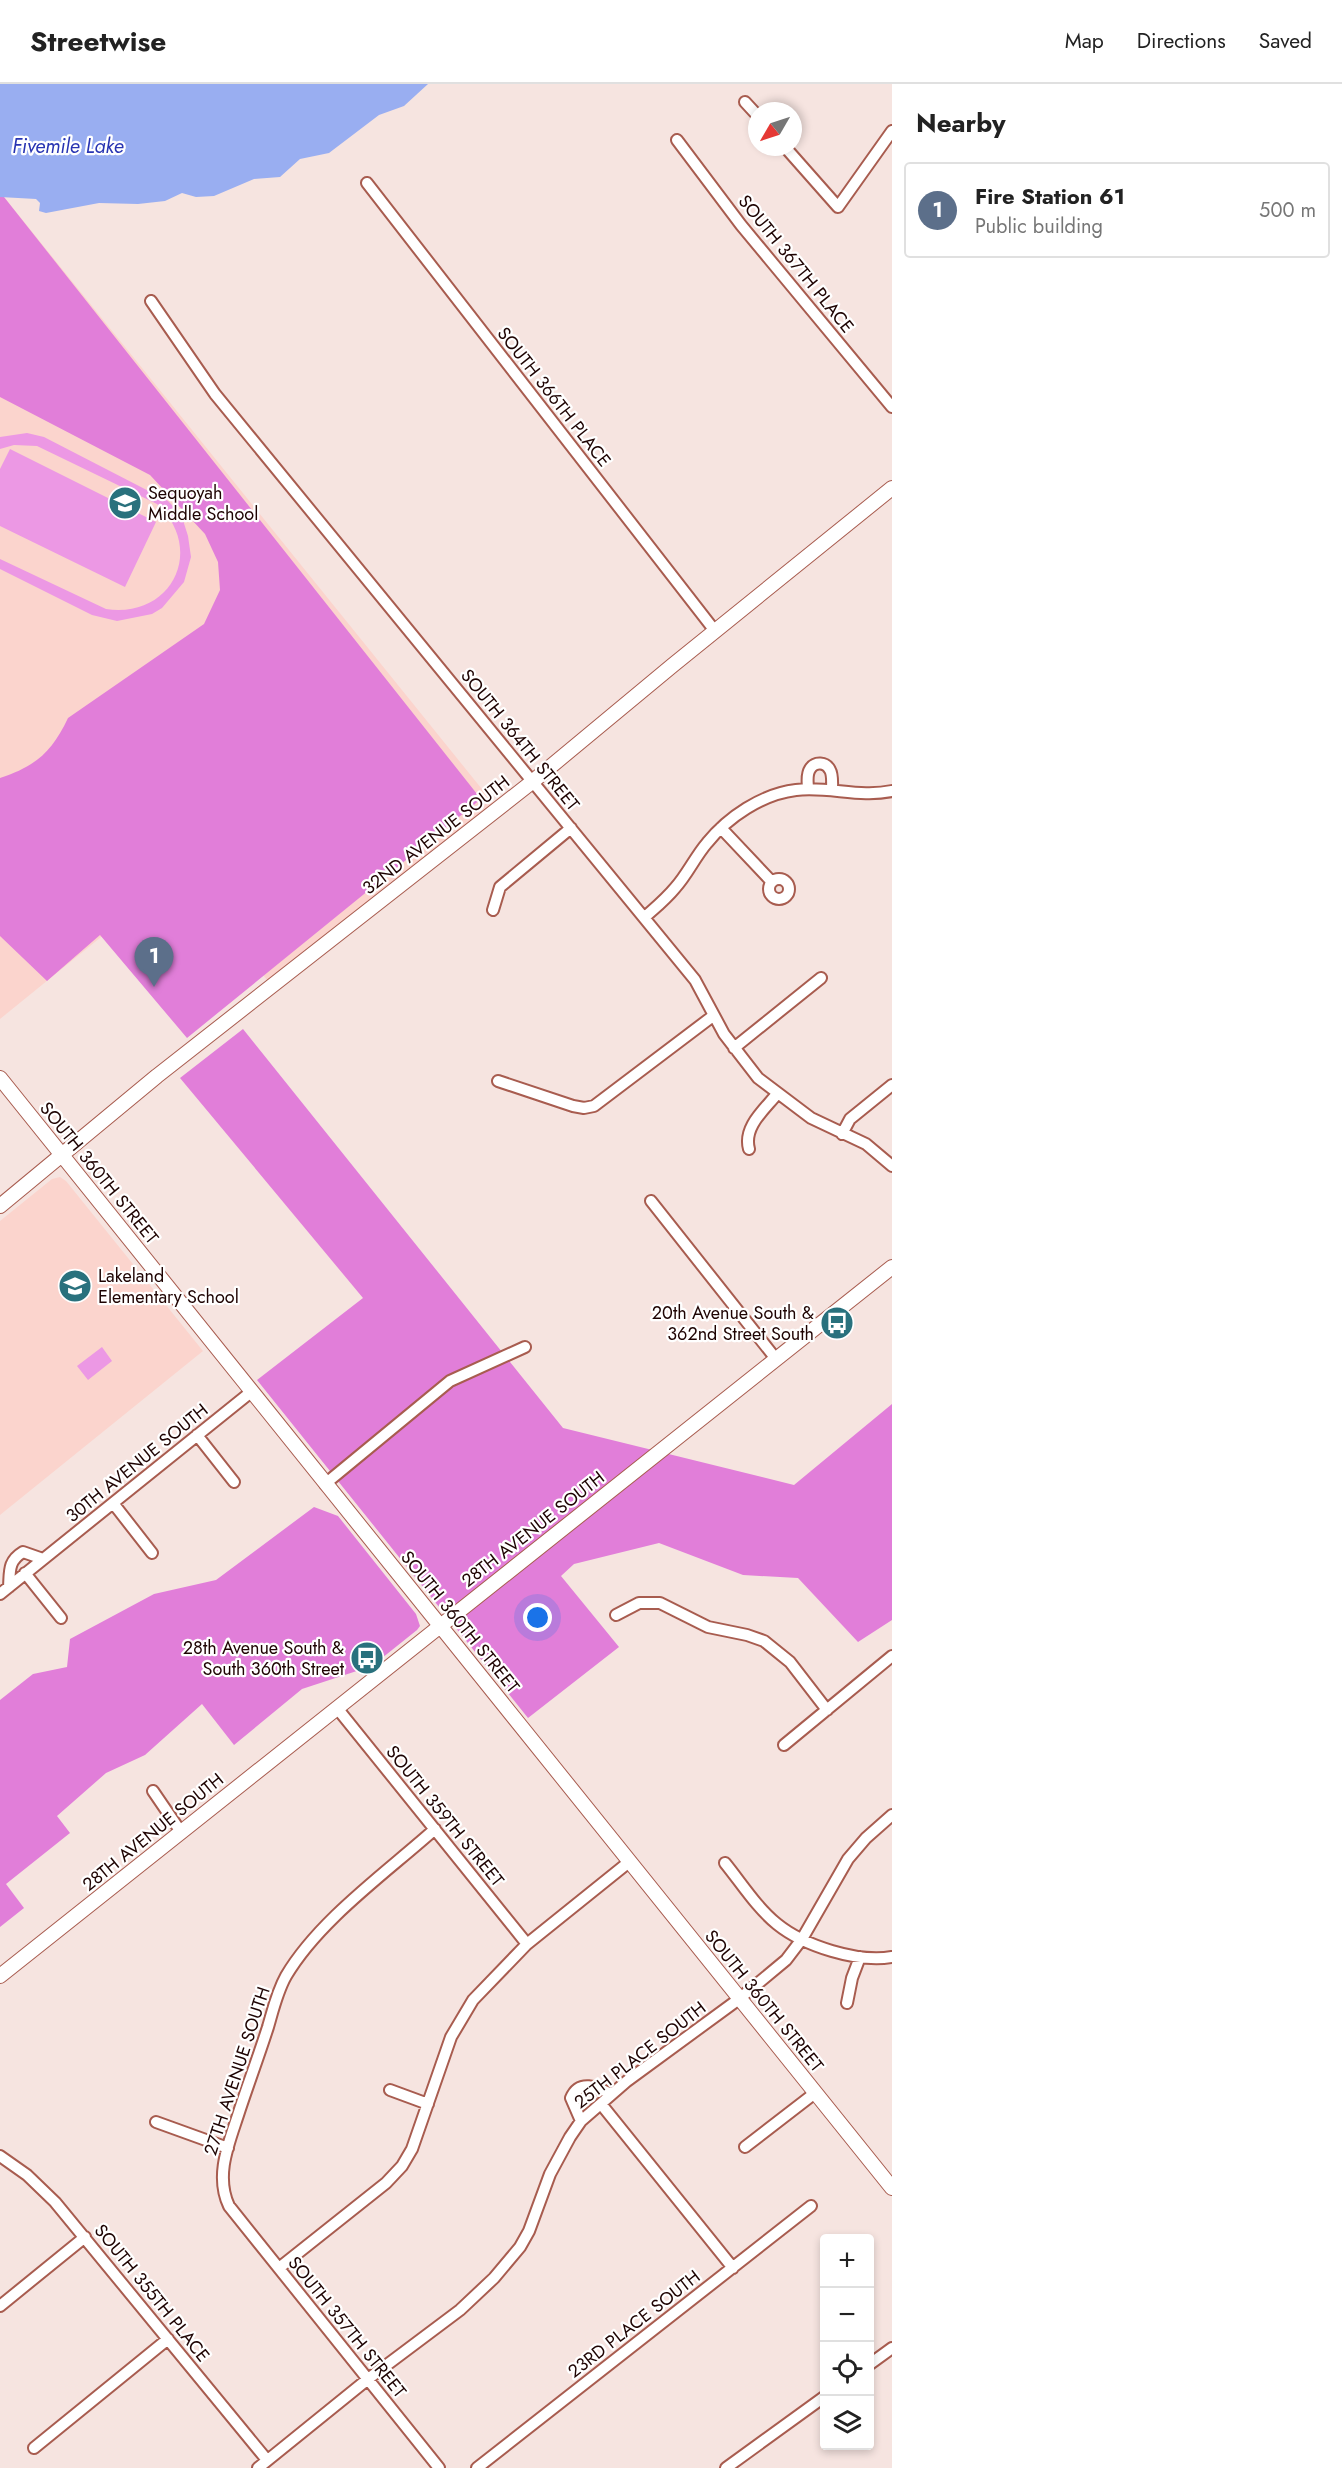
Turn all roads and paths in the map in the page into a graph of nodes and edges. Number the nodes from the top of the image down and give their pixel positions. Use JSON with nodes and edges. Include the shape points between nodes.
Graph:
{"nodes":[{"id":1,"x":745,"y":102,"type":"dead end"},
{"id":2,"x":748,"y":105,"type":"edge"},
{"id":3,"x":892,"y":131,"type":"edge"},
{"id":4,"x":677,"y":140,"type":"dead end"},
{"id":5,"x":793,"y":156,"type":"edge"},
{"id":6,"x":367,"y":183,"type":"dead end"},
{"id":7,"x":150,"y":301,"type":"dead end"},
{"id":8,"x":892,"y":406,"type":"edge"},
{"id":9,"x":892,"y":488,"type":"edge"},
{"id":10,"x":715,"y":631,"type":"junction"},
{"id":11,"x":532,"y":782,"type":"junction"},
{"id":12,"x":808,"y":789,"type":"junction"},
{"id":13,"x":832,"y":790,"type":"junction"},
{"id":14,"x":892,"y":791,"type":"edge"},
{"id":15,"x":571,"y":828,"type":"junction"},
{"id":16,"x":721,"y":828,"type":"junction"},
{"id":17,"x":772,"y":882,"type":"dead end"},
{"id":18,"x":493,"y":910,"type":"dead end"},
{"id":19,"x":645,"y":917,"type":"junction"},
{"id":20,"x":820,"y":978,"type":"dead end"},
{"id":21,"x":713,"y":1016,"type":"junction"},
{"id":22,"x":734,"y":1048,"type":"junction"},
{"id":23,"x":0,"y":1078,"type":"edge"},
{"id":24,"x":498,"y":1081,"type":"dead end"},
{"id":25,"x":892,"y":1085,"type":"edge"},
{"id":26,"x":777,"y":1094,"type":"junction"},
{"id":27,"x":842,"y":1134,"type":"junction"},
{"id":28,"x":749,"y":1149,"type":"dead end"},
{"id":29,"x":63,"y":1156,"type":"junction"},
{"id":30,"x":892,"y":1166,"type":"edge"},
{"id":31,"x":651,"y":1201,"type":"dead end"},
{"id":32,"x":0,"y":1206,"type":"edge"},
{"id":33,"x":892,"y":1267,"type":"edge"},
{"id":34,"x":525,"y":1347,"type":"dead end"},
{"id":35,"x":777,"y":1359,"type":"junction"},
{"id":36,"x":251,"y":1392,"type":"junction"},
{"id":37,"x":197,"y":1435,"type":"junction"},
{"id":38,"x":234,"y":1482,"type":"dead end"},
{"id":39,"x":325,"y":1484,"type":"junction"},
{"id":40,"x":113,"y":1503,"type":"junction"},
{"id":41,"x":152,"y":1553,"type":"dead end"},
{"id":42,"x":43,"y":1559,"type":"junction"},
{"id":43,"x":25,"y":1573,"type":"junction"},
{"id":44,"x":9,"y":1587,"type":"junction"},
{"id":45,"x":0,"y":1594,"type":"edge"},
{"id":46,"x":616,"y":1615,"type":"dead end"},
{"id":47,"x":61,"y":1618,"type":"dead end"},
{"id":48,"x":440,"y":1626,"type":"junction"},
{"id":49,"x":892,"y":1656,"type":"edge"},
{"id":50,"x":337,"y":1708,"type":"junction"},
{"id":51,"x":827,"y":1710,"type":"junction"},
{"id":52,"x":784,"y":1745,"type":"dead end"},
{"id":53,"x":153,"y":1791,"type":"dead end"},
{"id":54,"x":892,"y":1815,"type":"edge"},
{"id":55,"x":435,"y":1829,"type":"junction"},
{"id":56,"x":181,"y":1832,"type":"junction"},
{"id":57,"x":629,"y":1862,"type":"junction"},
{"id":58,"x":726,"y":1863,"type":"dead end"},
{"id":59,"x":802,"y":1939,"type":"junction"},
{"id":60,"x":527,"y":1944,"type":"junction"},
{"id":61,"x":860,"y":1957,"type":"junction"},
{"id":62,"x":892,"y":1957,"type":"edge"},
{"id":63,"x":0,"y":1976,"type":"edge"},
{"id":64,"x":739,"y":1999,"type":"junction"},
{"id":65,"x":847,"y":2003,"type":"dead end"},
{"id":66,"x":390,"y":2090,"type":"dead end"},
{"id":67,"x":815,"y":2093,"type":"junction"},
{"id":68,"x":611,"y":2094,"type":"junction"},
{"id":69,"x":428,"y":2104,"type":"junction"},
{"id":70,"x":601,"y":2104,"type":"junction"},
{"id":71,"x":581,"y":2121,"type":"junction"},
{"id":72,"x":156,"y":2122,"type":"dead end"},
{"id":73,"x":745,"y":2147,"type":"dead end"},
{"id":74,"x":228,"y":2148,"type":"junction"},
{"id":75,"x":0,"y":2156,"type":"edge"},
{"id":76,"x":892,"y":2188,"type":"edge"},
{"id":77,"x":229,"y":2206,"type":"joint"},
{"id":78,"x":811,"y":2206,"type":"dead end"},
{"id":79,"x":85,"y":2237,"type":"junction"},
{"id":80,"x":279,"y":2268,"type":"junction"},
{"id":81,"x":733,"y":2268,"type":"junction"},
{"id":82,"x":0,"y":2306,"type":"edge"},
{"id":83,"x":168,"y":2339,"type":"junction"},
{"id":84,"x":892,"y":2348,"type":"edge"},
{"id":85,"x":874,"y":2361,"type":"edge"},
{"id":86,"x":369,"y":2379,"type":"junction"},
{"id":87,"x":820,"y":2401,"type":"edge"},
{"id":88,"x":34,"y":2448,"type":"dead end"},
{"id":89,"x":267,"y":2460,"type":"junction"},
{"id":90,"x":258,"y":2468,"type":"edge"},
{"id":91,"x":439,"y":2468,"type":"edge"},
{"id":92,"x":477,"y":2468,"type":"edge"},
{"id":93,"x":726,"y":2468,"type":"edge"}],
"edges":[{"from":1,"to":2,"type":"street"},
{"from":3,"to":5,"type":"street","via":[[838,207]]},
{"from":4,"to":8,"type":"street","name":"SOUTH 367TH PLACE","via":[[741,225]]},
{"from":6,"to":10,"type":"street","name":"SOUTH 366TH PLACE"},
{"from":7,"to":11,"type":"street","name":"SOUTH 364TH STREET","via":[[215,394]]},
{"from":9,"to":10,"type":"street","name":"32ND AVENUE SOUTH"},
{"from":10,"to":11,"type":"street","name":"32ND AVENUE SOUTH"},
{"from":11,"to":15,"type":"street","name":"SOUTH 364TH STREET"},
{"from":11,"to":29,"type":"street","name":"32ND AVENUE SOUTH","via":[[157,1076]]},
{"from":12,"to":13,"type":"street"},
{"from":12,"to":13,"type":"street","via":[[809,770],[821,763],[831,772]]},
{"from":12,"to":16,"type":"street","via":[[761,801]]},
{"from":13,"to":14,"type":"street","via":[[870,794]]},
{"from":15,"to":18,"type":"street","via":[[500,888]]},
{"from":15,"to":19,"type":"street","name":"SOUTH 364TH STREET"},
{"from":16,"to":17,"type":"street"},
{"from":16,"to":19,"type":"street","via":[[676,888]]},
{"from":19,"to":21,"type":"street","name":"SOUTH 364TH STREET","via":[[695,980]]},
{"from":20,"to":22,"type":"street"},
{"from":21,"to":22,"type":"street","name":"SOUTH 364TH STREET"},
{"from":21,"to":24,"type":"street","via":[[594,1106],[573,1106]]},
{"from":22,"to":26,"type":"street","name":"SOUTH 364TH STREET"},
{"from":23,"to":29,"type":"street","name":"SOUTH 360TH STREET"},
{"from":25,"to":27,"type":"street","via":[[850,1119]]},
{"from":26,"to":27,"type":"street","name":"SOUTH 364TH STREET"},
{"from":26,"to":28,"type":"street","via":[[750,1130]]},
{"from":27,"to":30,"type":"street","name":"SOUTH 364TH STREET","via":[[866,1144]]},
{"from":29,"to":32,"type":"street","name":"32ND AVENUE SOUTH"},
{"from":29,"to":36,"type":"street","name":"SOUTH 360TH STREET"},
{"from":31,"to":35,"type":"street"},
{"from":33,"to":35,"type":"street","name":"28TH AVENUE SOUTH"},
{"from":34,"to":39,"type":"street","via":[[450,1381]]},
{"from":35,"to":48,"type":"street","name":"28TH AVENUE SOUTH"},
{"from":36,"to":37,"type":"street","name":"30TH AVENUE SOUTH"},
{"from":36,"to":39,"type":"street","name":"SOUTH 360TH STREET"},
{"from":37,"to":38,"type":"street"},
{"from":37,"to":40,"type":"street","name":"30TH AVENUE SOUTH"},
{"from":39,"to":48,"type":"street","name":"SOUTH 360TH STREET"},
{"from":40,"to":41,"type":"street"},
{"from":40,"to":42,"type":"street","name":"30TH AVENUE SOUTH"},
{"from":42,"to":43,"type":"street","name":"30TH AVENUE SOUTH"},
{"from":42,"to":44,"type":"street","via":[[23,1552],[16,1556],[10,1563]]},
{"from":43,"to":44,"type":"street","name":"30TH AVENUE SOUTH"},
{"from":43,"to":47,"type":"street"},
{"from":44,"to":45,"type":"street","name":"30TH AVENUE SOUTH"},
{"from":46,"to":51,"type":"street","via":[[639,1603],[660,1604],[708,1627],[764,1641],[790,1662]]},
{"from":48,"to":50,"type":"street","name":"28TH AVENUE SOUTH"},
{"from":48,"to":57,"type":"street","name":"SOUTH 360TH STREET"},
{"from":49,"to":51,"type":"street"},
{"from":50,"to":55,"type":"street","name":"SOUTH 359TH STREET"},
{"from":50,"to":56,"type":"street","name":"28TH AVENUE SOUTH"},
{"from":51,"to":52,"type":"street"},
{"from":53,"to":56,"type":"street"},
{"from":54,"to":59,"type":"street","name":"25TH PLACE SOUTH","via":[[848,1858]]},
{"from":55,"to":60,"type":"street","name":"SOUTH 359TH STREET"},
{"from":55,"to":74,"type":"street","name":"27TH AVENUE SOUTH","via":[[320,1931],[286,1977]]},
{"from":56,"to":63,"type":"street","name":"28TH AVENUE SOUTH"},
{"from":57,"to":60,"type":"street"},
{"from":57,"to":64,"type":"street","name":"SOUTH 360TH STREET"},
{"from":58,"to":59,"type":"street","via":[[772,1920]]},
{"from":59,"to":61,"type":"street"},
{"from":59,"to":64,"type":"street","name":"25TH PLACE SOUTH","via":[[786,1960]]},
{"from":60,"to":69,"type":"street","via":[[460,2018]]},
{"from":61,"to":62,"type":"street"},
{"from":61,"to":65,"type":"street"},
{"from":64,"to":67,"type":"street","name":"SOUTH 360TH STREET"},
{"from":64,"to":68,"type":"street","name":"25TH PLACE SOUTH"},
{"from":66,"to":69,"type":"street"},
{"from":67,"to":73,"type":"street"},
{"from":67,"to":76,"type":"street","name":"SOUTH 360TH STREET"},
{"from":68,"to":70,"type":"street","name":"25TH PLACE SOUTH"},
{"from":68,"to":71,"type":"street","via":[[589,2085],[577,2089],[571,2098]]},
{"from":69,"to":80,"type":"street","via":[[412,2149],[395,2174]]},
{"from":70,"to":71,"type":"street","name":"25TH PLACE SOUTH"},
{"from":70,"to":81,"type":"street"},
{"from":71,"to":86,"type":"street","name":"25TH PLACE SOUTH","via":[[550,2174],[529,2231],[508,2264],[460,2310]]},
{"from":72,"to":74,"type":"street"},
{"from":74,"to":77,"type":"street","name":"27TH AVENUE SOUTH","via":[[222,2187]]},
{"from":75,"to":79,"type":"street","name":"SOUTH 355TH PLACE","via":[[41,2188]]},
{"from":77,"to":80,"type":"street","name":"SOUTH 357TH STREET"},
{"from":78,"to":81,"type":"street","name":"23RD PLACE SOUTH"},
{"from":79,"to":82,"type":"street"},
{"from":79,"to":83,"type":"street","name":"SOUTH 355TH PLACE"},
{"from":80,"to":86,"type":"street","name":"SOUTH 357TH STREET"},
{"from":81,"to":92,"type":"street","name":"23RD PLACE SOUTH"},
{"from":83,"to":88,"type":"street"},
{"from":83,"to":89,"type":"street","name":"SOUTH 355TH PLACE"},
{"from":84,"to":85,"type":"street"},
{"from":86,"to":89,"type":"street","name":"25TH PLACE SOUTH"},
{"from":86,"to":91,"type":"street","name":"SOUTH 357TH STREET"},
{"from":87,"to":93,"type":"street"},
{"from":89,"to":90,"type":"street","name":"25TH PLACE SOUTH"}]}
